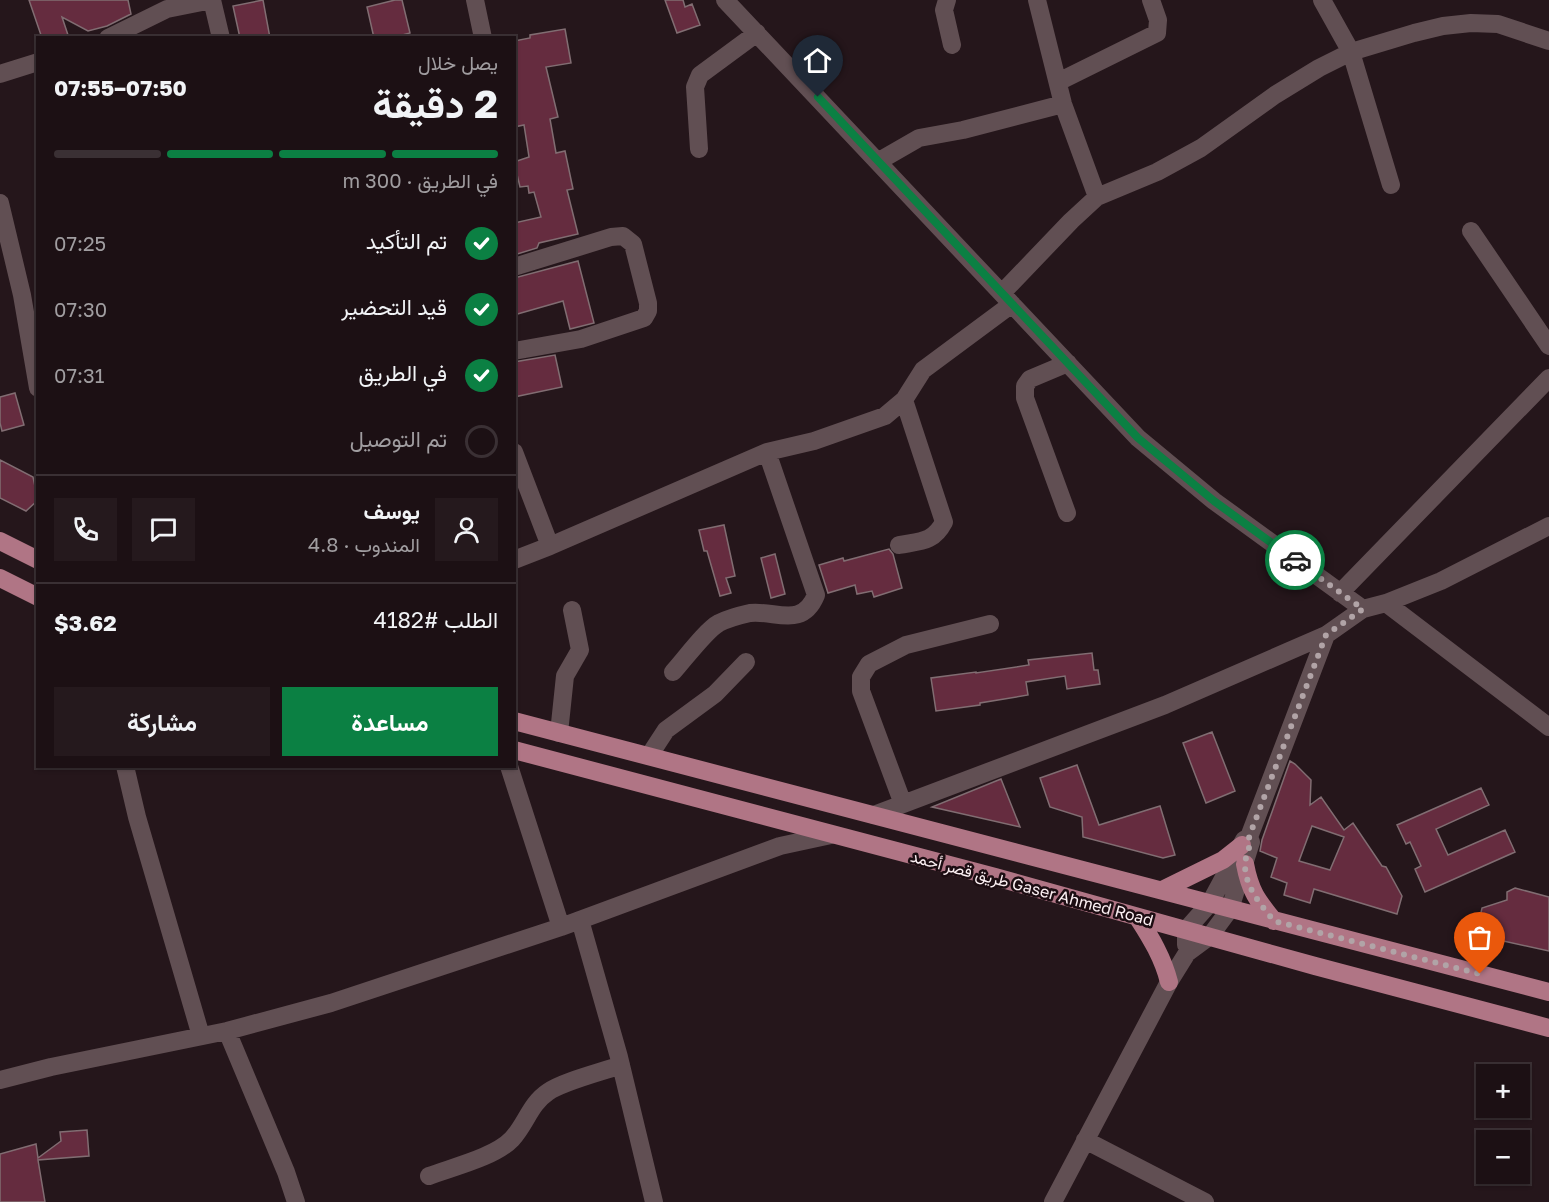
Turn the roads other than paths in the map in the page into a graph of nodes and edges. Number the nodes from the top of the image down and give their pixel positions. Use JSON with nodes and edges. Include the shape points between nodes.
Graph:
{"nodes":[{"id":1,"x":212,"y":0,"type":"edge"},
{"id":2,"x":475,"y":0,"type":"edge"},
{"id":3,"x":725,"y":0,"type":"edge"},
{"id":4,"x":947,"y":0,"type":"edge"},
{"id":5,"x":1037,"y":0,"type":"edge"},
{"id":6,"x":1151,"y":0,"type":"edge"},
{"id":7,"x":1322,"y":0,"type":"edge"},
{"id":8,"x":757,"y":33,"type":"junction"},
{"id":9,"x":112,"y":36,"type":"edge"},
{"id":10,"x":221,"y":36,"type":"edge"},
{"id":11,"x":483,"y":36,"type":"edge"},
{"id":12,"x":1549,"y":41,"type":"edge"},
{"id":13,"x":952,"y":45,"type":"dead end"},
{"id":14,"x":1351,"y":52,"type":"junction"},
{"id":15,"x":36,"y":63,"type":"edge"},
{"id":16,"x":0,"y":74,"type":"edge"},
{"id":17,"x":1058,"y":82,"type":"junction"},
{"id":18,"x":1063,"y":104,"type":"junction"},
{"id":19,"x":699,"y":149,"type":"dead end"},
{"id":20,"x":879,"y":161,"type":"junction"},
{"id":21,"x":1391,"y":185,"type":"dead end"},
{"id":22,"x":1097,"y":197,"type":"junction"},
{"id":23,"x":0,"y":202,"type":"edge"},
{"id":24,"x":1471,"y":231,"type":"dead end"},
{"id":25,"x":516,"y":266,"type":"edge"},
{"id":26,"x":1007,"y":298,"type":"junction"},
{"id":27,"x":1549,"y":346,"type":"edge"},
{"id":28,"x":516,"y":351,"type":"edge"},
{"id":29,"x":1068,"y":363,"type":"junction"},
{"id":30,"x":36,"y":376,"type":"edge"},
{"id":31,"x":1549,"y":378,"type":"edge"},
{"id":32,"x":904,"y":400,"type":"junction"},
{"id":33,"x":768,"y":452,"type":"junction"},
{"id":34,"x":516,"y":457,"type":"edge"},
{"id":35,"x":1067,"y":513,"type":"dead end"},
{"id":36,"x":1549,"y":526,"type":"edge"},
{"id":37,"x":0,"y":541,"type":"edge"},
{"id":38,"x":899,"y":545,"type":"dead end"},
{"id":39,"x":550,"y":546,"type":"junction"},
{"id":40,"x":36,"y":559,"type":"edge"},
{"id":41,"x":516,"y":559,"type":"edge"},
{"id":42,"x":0,"y":578,"type":"edge"},
{"id":43,"x":1340,"y":593,"type":"junction"},
{"id":44,"x":36,"y":596,"type":"edge"},
{"id":45,"x":1386,"y":603,"type":"junction"},
{"id":46,"x":1363,"y":609,"type":"junction"},
{"id":47,"x":572,"y":610,"type":"dead end"},
{"id":48,"x":990,"y":624,"type":"dead end"},
{"id":49,"x":1326,"y":635,"type":"junction"},
{"id":50,"x":746,"y":662,"type":"dead end"},
{"id":51,"x":674,"y":672,"type":"dead end"},
{"id":52,"x":516,"y":722,"type":"edge"},
{"id":53,"x":1549,"y":727,"type":"edge"},
{"id":54,"x":560,"y":733,"type":"junction"},
{"id":55,"x":516,"y":751,"type":"edge"},
{"id":56,"x":649,"y":756,"type":"junction"},
{"id":57,"x":125,"y":768,"type":"edge"},
{"id":58,"x":510,"y":768,"type":"edge"},
{"id":59,"x":903,"y":804,"type":"junction"},
{"id":60,"x":874,"y":815,"type":"junction"},
{"id":61,"x":831,"y":835,"type":"junction"},
{"id":62,"x":1246,"y":841,"type":"junction"},
{"id":63,"x":1245,"y":864,"type":"junction"},
{"id":64,"x":1162,"y":890,"type":"junction"},
{"id":65,"x":1210,"y":903,"type":"junction"},
{"id":66,"x":1230,"y":909,"type":"junction"},
{"id":67,"x":1138,"y":918,"type":"junction"},
{"id":68,"x":580,"y":920,"type":"junction"},
{"id":69,"x":1274,"y":921,"type":"junction"},
{"id":70,"x":561,"y":927,"type":"junction"},
{"id":71,"x":1186,"y":930,"type":"junction"},
{"id":72,"x":1210,"y":936,"type":"junction"},
{"id":73,"x":1187,"y":953,"type":"junction"},
{"id":74,"x":1169,"y":982,"type":"junction"},
{"id":75,"x":1549,"y":992,"type":"edge"},
{"id":76,"x":1549,"y":1028,"type":"edge"},
{"id":77,"x":227,"y":1031,"type":"junction"},
{"id":78,"x":201,"y":1036,"type":"junction"},
{"id":79,"x":621,"y":1065,"type":"junction"},
{"id":80,"x":0,"y":1080,"type":"edge"},
{"id":81,"x":1085,"y":1140,"type":"junction"},
{"id":82,"x":429,"y":1176,"type":"dead end"},
{"id":83,"x":296,"y":1202,"type":"edge"},
{"id":84,"x":654,"y":1202,"type":"edge"},
{"id":85,"x":1053,"y":1202,"type":"edge"},
{"id":86,"x":1205,"y":1202,"type":"edge"}],
"edges":[{"from":1,"to":9,"type":"street","via":[[168,9]]},
{"from":1,"to":10,"type":"street"},
{"from":2,"to":11,"type":"street"},
{"from":3,"to":8,"type":"street"},
{"from":4,"to":13,"type":"street","via":[[944,10]]},
{"from":5,"to":17,"type":"street"},
{"from":6,"to":17,"type":"street","via":[[1158,20],[1157,33]]},
{"from":7,"to":14,"type":"street"},
{"from":8,"to":19,"type":"street","via":[[700,75],[695,87]]},
{"from":8,"to":20,"type":"street"},
{"from":12,"to":14,"type":"street","via":[[1498,24],[1471,23],[1414,33]]},
{"from":14,"to":21,"type":"street"},
{"from":14,"to":22,"type":"street","via":[[1275,95],[1201,148]]},
{"from":15,"to":16,"type":"street"},
{"from":17,"to":18,"type":"street"},
{"from":18,"to":20,"type":"street","via":[[919,138]]},
{"from":18,"to":22,"type":"street"},
{"from":20,"to":26,"type":"street"},
{"from":22,"to":26,"type":"street","via":[[1071,221]]},
{"from":23,"to":30,"type":"street"},
{"from":24,"to":27,"type":"street"},
{"from":25,"to":28,"type":"street","via":[[623,236],[633,244],[648,303],[645,318],[581,339]]},
{"from":26,"to":29,"type":"street"},
{"from":26,"to":32,"type":"street","via":[[923,370]]},
{"from":29,"to":35,"type":"street","via":[[1030,379],[1025,386],[1025,398]]},
{"from":29,"to":43,"type":"street","via":[[1138,438],[1214,501]]},
{"from":31,"to":43,"type":"street"},
{"from":32,"to":33,"type":"street","via":[[885,416],[814,441]]},
{"from":32,"to":38,"type":"street","via":[[944,522],[930,539]]},
{"from":33,"to":39,"type":"street"},
{"from":33,"to":51,"type":"street","via":[[816,595],[812,605],[802,614],[751,613],[718,624]]},
{"from":34,"to":39,"type":"street"},
{"from":36,"to":45,"type":"street","via":[[1441,581]]},
{"from":37,"to":40,"type":"main road"},
{"from":39,"to":41,"type":"street"},
{"from":42,"to":44,"type":"main road"},
{"from":43,"to":46,"type":"street"},
{"from":45,"to":46,"type":"street"},
{"from":45,"to":53,"type":"street"},
{"from":46,"to":49,"type":"street"},
{"from":47,"to":54,"type":"street","via":[[580,650],[565,676]]},
{"from":48,"to":59,"type":"street","via":[[906,645],[869,664],[861,677],[861,691]]},
{"from":49,"to":59,"type":"street","via":[[1165,705]]},
{"from":49,"to":62,"type":"street"},
{"from":50,"to":56,"type":"street","via":[[715,694],[666,730]]},
{"from":52,"to":54,"type":"main road","name":"طريق قصر أحمد Gaser Ahmed Road"},
{"from":54,"to":56,"type":"main road","name":"طريق قصر أحمد Gaser Ahmed Road"},
{"from":55,"to":61,"type":"main road","name":"طريق قصر أحمد Gaser Ahmed Road"},
{"from":56,"to":60,"type":"main road","name":"طريق قصر أحمد Gaser Ahmed Road"},
{"from":57,"to":78,"type":"street"},
{"from":58,"to":70,"type":"street"},
{"from":59,"to":60,"type":"street"},
{"from":60,"to":64,"type":"main road","name":"طريق قصر أحمد Gaser Ahmed Road"},
{"from":61,"to":67,"type":"main road","name":"طريق قصر أحمد Gaser Ahmed Road"},
{"from":61,"to":68,"type":"street","via":[[780,846]]},
{"from":62,"to":63,"type":"street","via":[[1251,842]]},
{"from":62,"to":64,"type":"main road","via":[[1223,860]]},
{"from":62,"to":65,"type":"street"},
{"from":63,"to":66,"type":"street"},
{"from":63,"to":69,"type":"main road","via":[[1248,884]]},
{"from":64,"to":65,"type":"main road","name":"طريق قصر أحمد Gaser Ahmed Road"},
{"from":65,"to":66,"type":"main road","name":"طريق قصر أحمد Gaser Ahmed Road"},
{"from":65,"to":71,"type":"street"},
{"from":66,"to":69,"type":"main road","name":"طريق قصر أحمد Gaser Ahmed Road"},
{"from":66,"to":72,"type":"street"},
{"from":67,"to":71,"type":"main road","name":"طريق قصر أحمد Gaser Ahmed Road"},
{"from":67,"to":74,"type":"main road","via":[[1158,951]]},
{"from":68,"to":70,"type":"street"},
{"from":68,"to":79,"type":"street"},
{"from":69,"to":75,"type":"main road","name":"طريق قصر أحمد Gaser Ahmed Road"},
{"from":70,"to":77,"type":"street","via":[[331,1002]]},
{"from":71,"to":72,"type":"main road","name":"طريق قصر أحمد Gaser Ahmed Road"},
{"from":71,"to":73,"type":"street"},
{"from":72,"to":73,"type":"street"},
{"from":72,"to":76,"type":"main road","name":"طريق قصر أحمد Gaser Ahmed Road"},
{"from":73,"to":74,"type":"street"},
{"from":74,"to":81,"type":"street"},
{"from":77,"to":78,"type":"street"},
{"from":77,"to":83,"type":"street"},
{"from":78,"to":80,"type":"street"},
{"from":79,"to":82,"type":"street","via":[[548,1092],[503,1147]]},
{"from":79,"to":84,"type":"street"},
{"from":81,"to":85,"type":"street"},
{"from":81,"to":86,"type":"street"}]}
